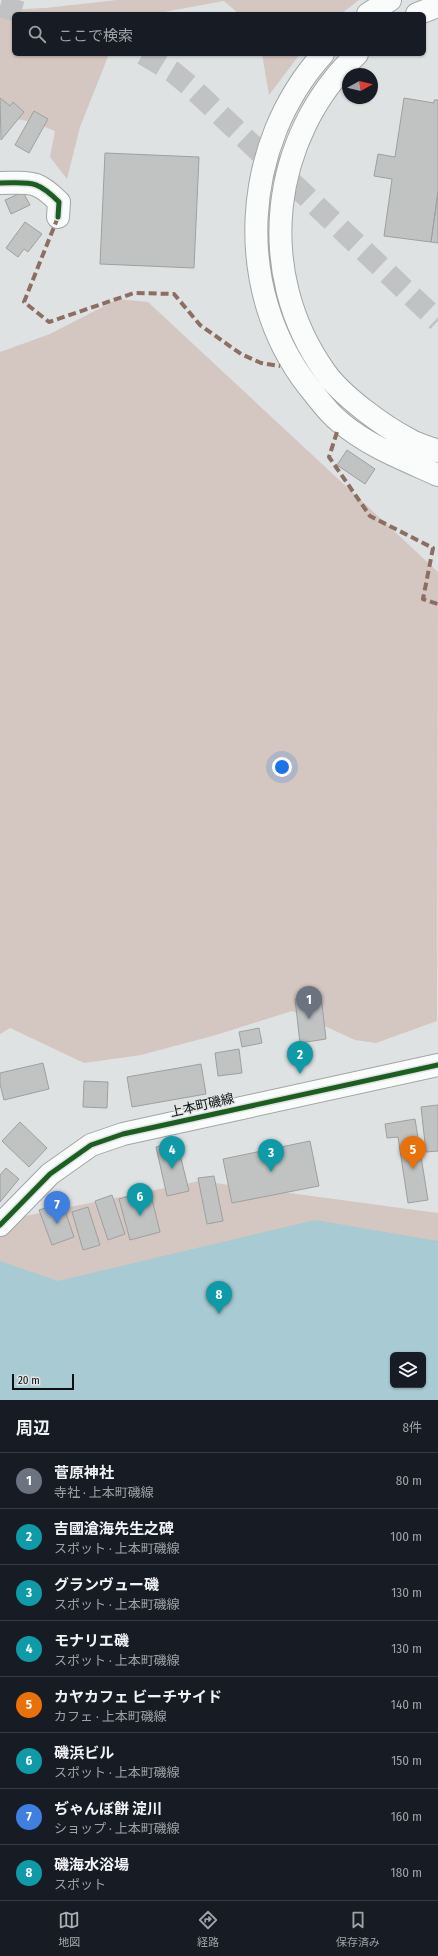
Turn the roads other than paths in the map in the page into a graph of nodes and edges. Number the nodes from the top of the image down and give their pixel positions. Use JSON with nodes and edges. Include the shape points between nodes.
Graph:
{"nodes":[{"id":1,"x":390,"y":0,"type":"edge"},
{"id":2,"x":438,"y":6,"type":"edge"},
{"id":3,"x":371,"y":12,"type":"edge"},
{"id":4,"x":422,"y":12,"type":"edge"},
{"id":5,"x":322,"y":56,"type":"edge"},
{"id":6,"x":355,"y":56,"type":"edge"},
{"id":7,"x":0,"y":183,"type":"edge"},
{"id":8,"x":58,"y":216,"type":"dead end"},
{"id":9,"x":438,"y":451,"type":"edge"},
{"id":10,"x":438,"y":475,"type":"edge"},
{"id":11,"x":438,"y":1065,"type":"edge"},
{"id":12,"x":0,"y":1225,"type":"edge"}],
"edges":[{"from":1,"to":3,"type":"main road"},
{"from":2,"to":4,"type":"main road"},
{"from":5,"to":10,"type":"main road","via":[[287,104],[275,132],[263,175],[256,214],[256,256],[264,299],[275,331],[292,365],[340,423],[386,452]]},
{"from":6,"to":9,"type":"main road","via":[[327,88],[308,117],[287,169],[280,252],[286,287],[296,318],[325,373],[374,417],[410,440]]},
{"from":7,"to":8,"type":"main road","via":[[37,184],[59,202]]},
{"from":11,"to":12,"type":"main road","name":"上本町磯線","via":[[123,1134],[91,1145],[50,1174]]}]}
